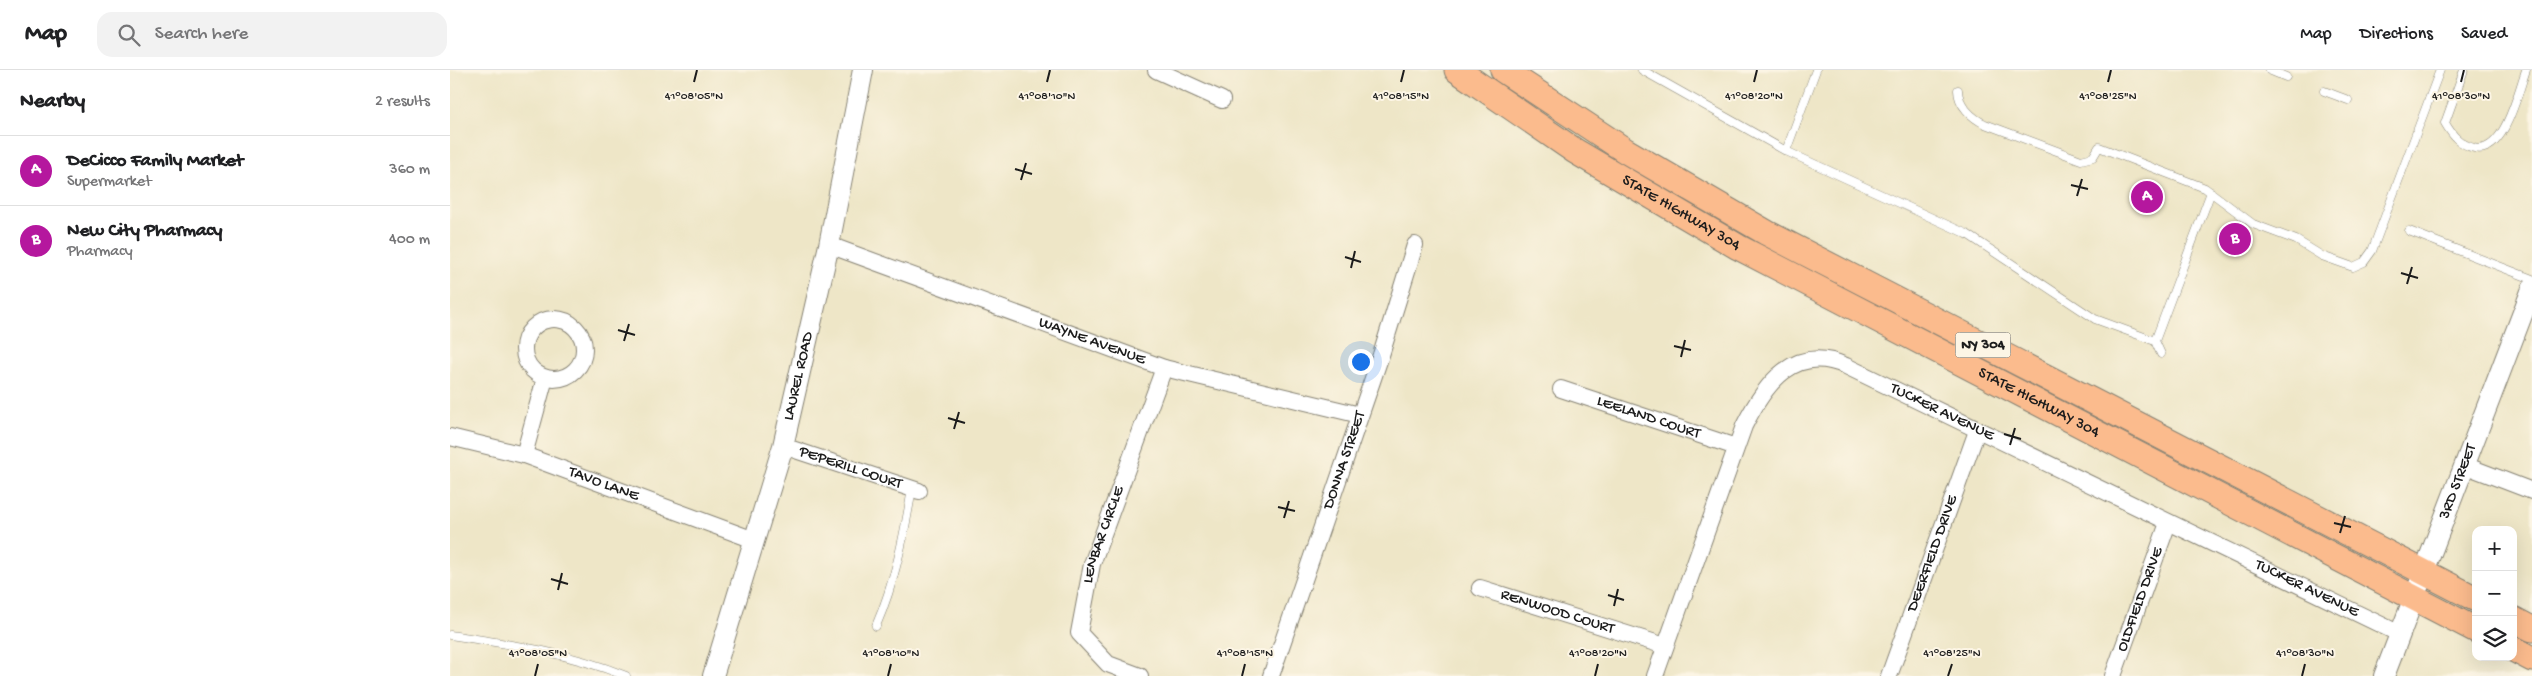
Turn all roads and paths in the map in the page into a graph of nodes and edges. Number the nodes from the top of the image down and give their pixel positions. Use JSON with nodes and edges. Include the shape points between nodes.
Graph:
{"nodes":[{"id":1,"x":863,"y":70,"type":"edge"},
{"id":2,"x":1156,"y":70,"type":"edge"},
{"id":3,"x":1457,"y":70,"type":"edge"},
{"id":4,"x":1503,"y":70,"type":"edge"},
{"id":5,"x":1642,"y":70,"type":"edge"},
{"id":6,"x":1816,"y":70,"type":"edge"},
{"id":7,"x":2269,"y":70,"type":"edge"},
{"id":8,"x":2440,"y":70,"type":"edge"},
{"id":9,"x":2464,"y":70,"type":"edge"},
{"id":10,"x":2526,"y":70,"type":"edge"},
{"id":11,"x":2286,"y":76,"type":"dead end"},
{"id":12,"x":1958,"y":90,"type":"dead end"},
{"id":13,"x":2324,"y":91,"type":"dead end"},
{"id":14,"x":1222,"y":100,"type":"dead end"},
{"id":15,"x":2348,"y":100,"type":"dead end"},
{"id":16,"x":1786,"y":151,"type":"junction"},
{"id":17,"x":2211,"y":192,"type":"junction"},
{"id":18,"x":2409,"y":231,"type":"dead end"},
{"id":19,"x":829,"y":245,"type":"junction"},
{"id":20,"x":1416,"y":245,"type":"dead end"},
{"id":21,"x":2532,"y":279,"type":"edge"},
{"id":22,"x":2532,"y":289,"type":"edge"},
{"id":23,"x":2155,"y":341,"type":"junction"},
{"id":24,"x":2161,"y":354,"type":"dead end"},
{"id":25,"x":1164,"y":368,"type":"junction"},
{"id":26,"x":545,"y":378,"type":"dead end"},
{"id":27,"x":1561,"y":389,"type":"dead end"},
{"id":28,"x":1360,"y":416,"type":"junction"},
{"id":29,"x":1977,"y":431,"type":"junction"},
{"id":30,"x":450,"y":437,"type":"edge"},
{"id":31,"x":783,"y":446,"type":"junction"},
{"id":32,"x":1736,"y":447,"type":"junction"},
{"id":33,"x":524,"y":455,"type":"junction"},
{"id":34,"x":2464,"y":465,"type":"junction"},
{"id":35,"x":916,"y":490,"type":"joint"},
{"id":36,"x":2532,"y":491,"type":"edge"},
{"id":37,"x":2168,"y":523,"type":"junction"},
{"id":38,"x":754,"y":540,"type":"junction"},
{"id":39,"x":2424,"y":572,"type":"junction"},
{"id":40,"x":1480,"y":588,"type":"dead end"},
{"id":41,"x":2472,"y":597,"type":"edge"},
{"id":42,"x":2414,"y":598,"type":"junction"},
{"id":43,"x":2517,"y":621,"type":"edge"},
{"id":44,"x":876,"y":626,"type":"dead end"},
{"id":45,"x":2472,"y":628,"type":"edge"},
{"id":46,"x":2532,"y":628,"type":"edge"},
{"id":47,"x":2400,"y":634,"type":"junction"},
{"id":48,"x":450,"y":635,"type":"edge"},
{"id":49,"x":1665,"y":646,"type":"junction"},
{"id":50,"x":2517,"y":651,"type":"edge"},
{"id":51,"x":2532,"y":659,"type":"edge"},
{"id":52,"x":626,"y":676,"type":"edge"},
{"id":53,"x":713,"y":676,"type":"edge"},
{"id":54,"x":1140,"y":676,"type":"edge"},
{"id":55,"x":1271,"y":676,"type":"edge"},
{"id":56,"x":1655,"y":676,"type":"edge"},
{"id":57,"x":1889,"y":676,"type":"edge"},
{"id":58,"x":2113,"y":676,"type":"edge"},
{"id":59,"x":2384,"y":676,"type":"edge"}],
"edges":[{"from":1,"to":19,"type":"street","name":"LAUREL ROAD"},
{"from":2,"to":14,"type":"street"},
{"from":3,"to":42,"type":"main road","name":"STATE HIGHWAY 304","number":"NY 304","via":[[1575,151],[1722,239]]},
{"from":4,"to":39,"type":"main road","name":"STATE HIGHWAY 304","number":"NY 304","via":[[1618,147],[1767,233]]},
{"from":5,"to":16,"type":"lane"},
{"from":6,"to":16,"type":"lane"},
{"from":7,"to":11,"type":"lane"},
{"from":8,"to":17,"type":"lane","via":[[2372,251],[2364,262],[2353,268],[2322,256],[2296,240],[2253,224]]},
{"from":9,"to":10,"type":"lane","via":[[2445,123],[2454,137],[2481,150],[2493,145],[2505,127]]},
{"from":12,"to":17,"type":"lane","via":[[1961,103],[1985,124],[2081,160],[2093,157],[2099,147]]},
{"from":13,"to":15,"type":"lane"},
{"from":16,"to":23,"type":"lane","via":[[1967,234],[2095,318]]},
{"from":17,"to":23,"type":"lane"},
{"from":18,"to":21,"type":"lane"},
{"from":19,"to":25,"type":"street","name":"WAYNE AVENUE"},
{"from":19,"to":31,"type":"street","name":"LAUREL ROAD"},
{"from":20,"to":28,"type":"street","name":"DONNA STREET"},
{"from":22,"to":34,"type":"street","name":"3RD STREET"},
{"from":23,"to":24,"type":"lane"},
{"from":25,"to":28,"type":"street","name":"WAYNE AVENUE"},
{"from":25,"to":54,"type":"street","name":"LENBAR CIRCLE","via":[[1092,564],[1079,634],[1108,664]]},
{"from":26,"to":33,"type":"street"},
{"from":27,"to":32,"type":"street","name":"LEELAND COURT"},
{"from":28,"to":55,"type":"street","name":"DONNA STREET"},
{"from":29,"to":32,"type":"street","name":"TUCKER AVENUE","via":[[1846,366],[1824,358],[1813,358],[1797,363],[1767,388],[1750,414]]},
{"from":29,"to":37,"type":"street","name":"TUCKER AVENUE"},
{"from":29,"to":57,"type":"street","name":"DEERFIELD DRIVE"},
{"from":30,"to":33,"type":"street","name":"TAVO LANE"},
{"from":31,"to":35,"type":"street","name":"PEPERILL COURT"},
{"from":31,"to":38,"type":"street","name":"LAUREL ROAD"},
{"from":32,"to":49,"type":"street","name":"TUCKER AVENUE"},
{"from":33,"to":38,"type":"street","name":"TAVO LANE"},
{"from":34,"to":36,"type":"street"},
{"from":34,"to":39,"type":"street","name":"3RD STREET"},
{"from":35,"to":44,"type":"lane","via":[[887,601]]},
{"from":37,"to":47,"type":"street","name":"TUCKER AVENUE"},
{"from":37,"to":58,"type":"street","name":"OLDFIELD DRIVE"},
{"from":38,"to":53,"type":"street","name":"LAUREL ROAD"},
{"from":39,"to":41,"type":"main road","name":"STATE HIGHWAY 304","number":"NY 304"},
{"from":39,"to":42,"type":"street","name":"3RD STREET"},
{"from":40,"to":49,"type":"street","name":"RENWOOD COURT"},
{"from":42,"to":45,"type":"main road","name":"STATE HIGHWAY 304","number":"NY 304"},
{"from":42,"to":47,"type":"street","name":"3RD STREET"},
{"from":43,"to":46,"type":"main road"},
{"from":47,"to":59,"type":"street","name":"3RD STREET"},
{"from":48,"to":52,"type":"lane","via":[[528,647],[595,664]]},
{"from":49,"to":56,"type":"street","name":"TUCKER AVENUE"},
{"from":50,"to":51,"type":"main road"}]}
